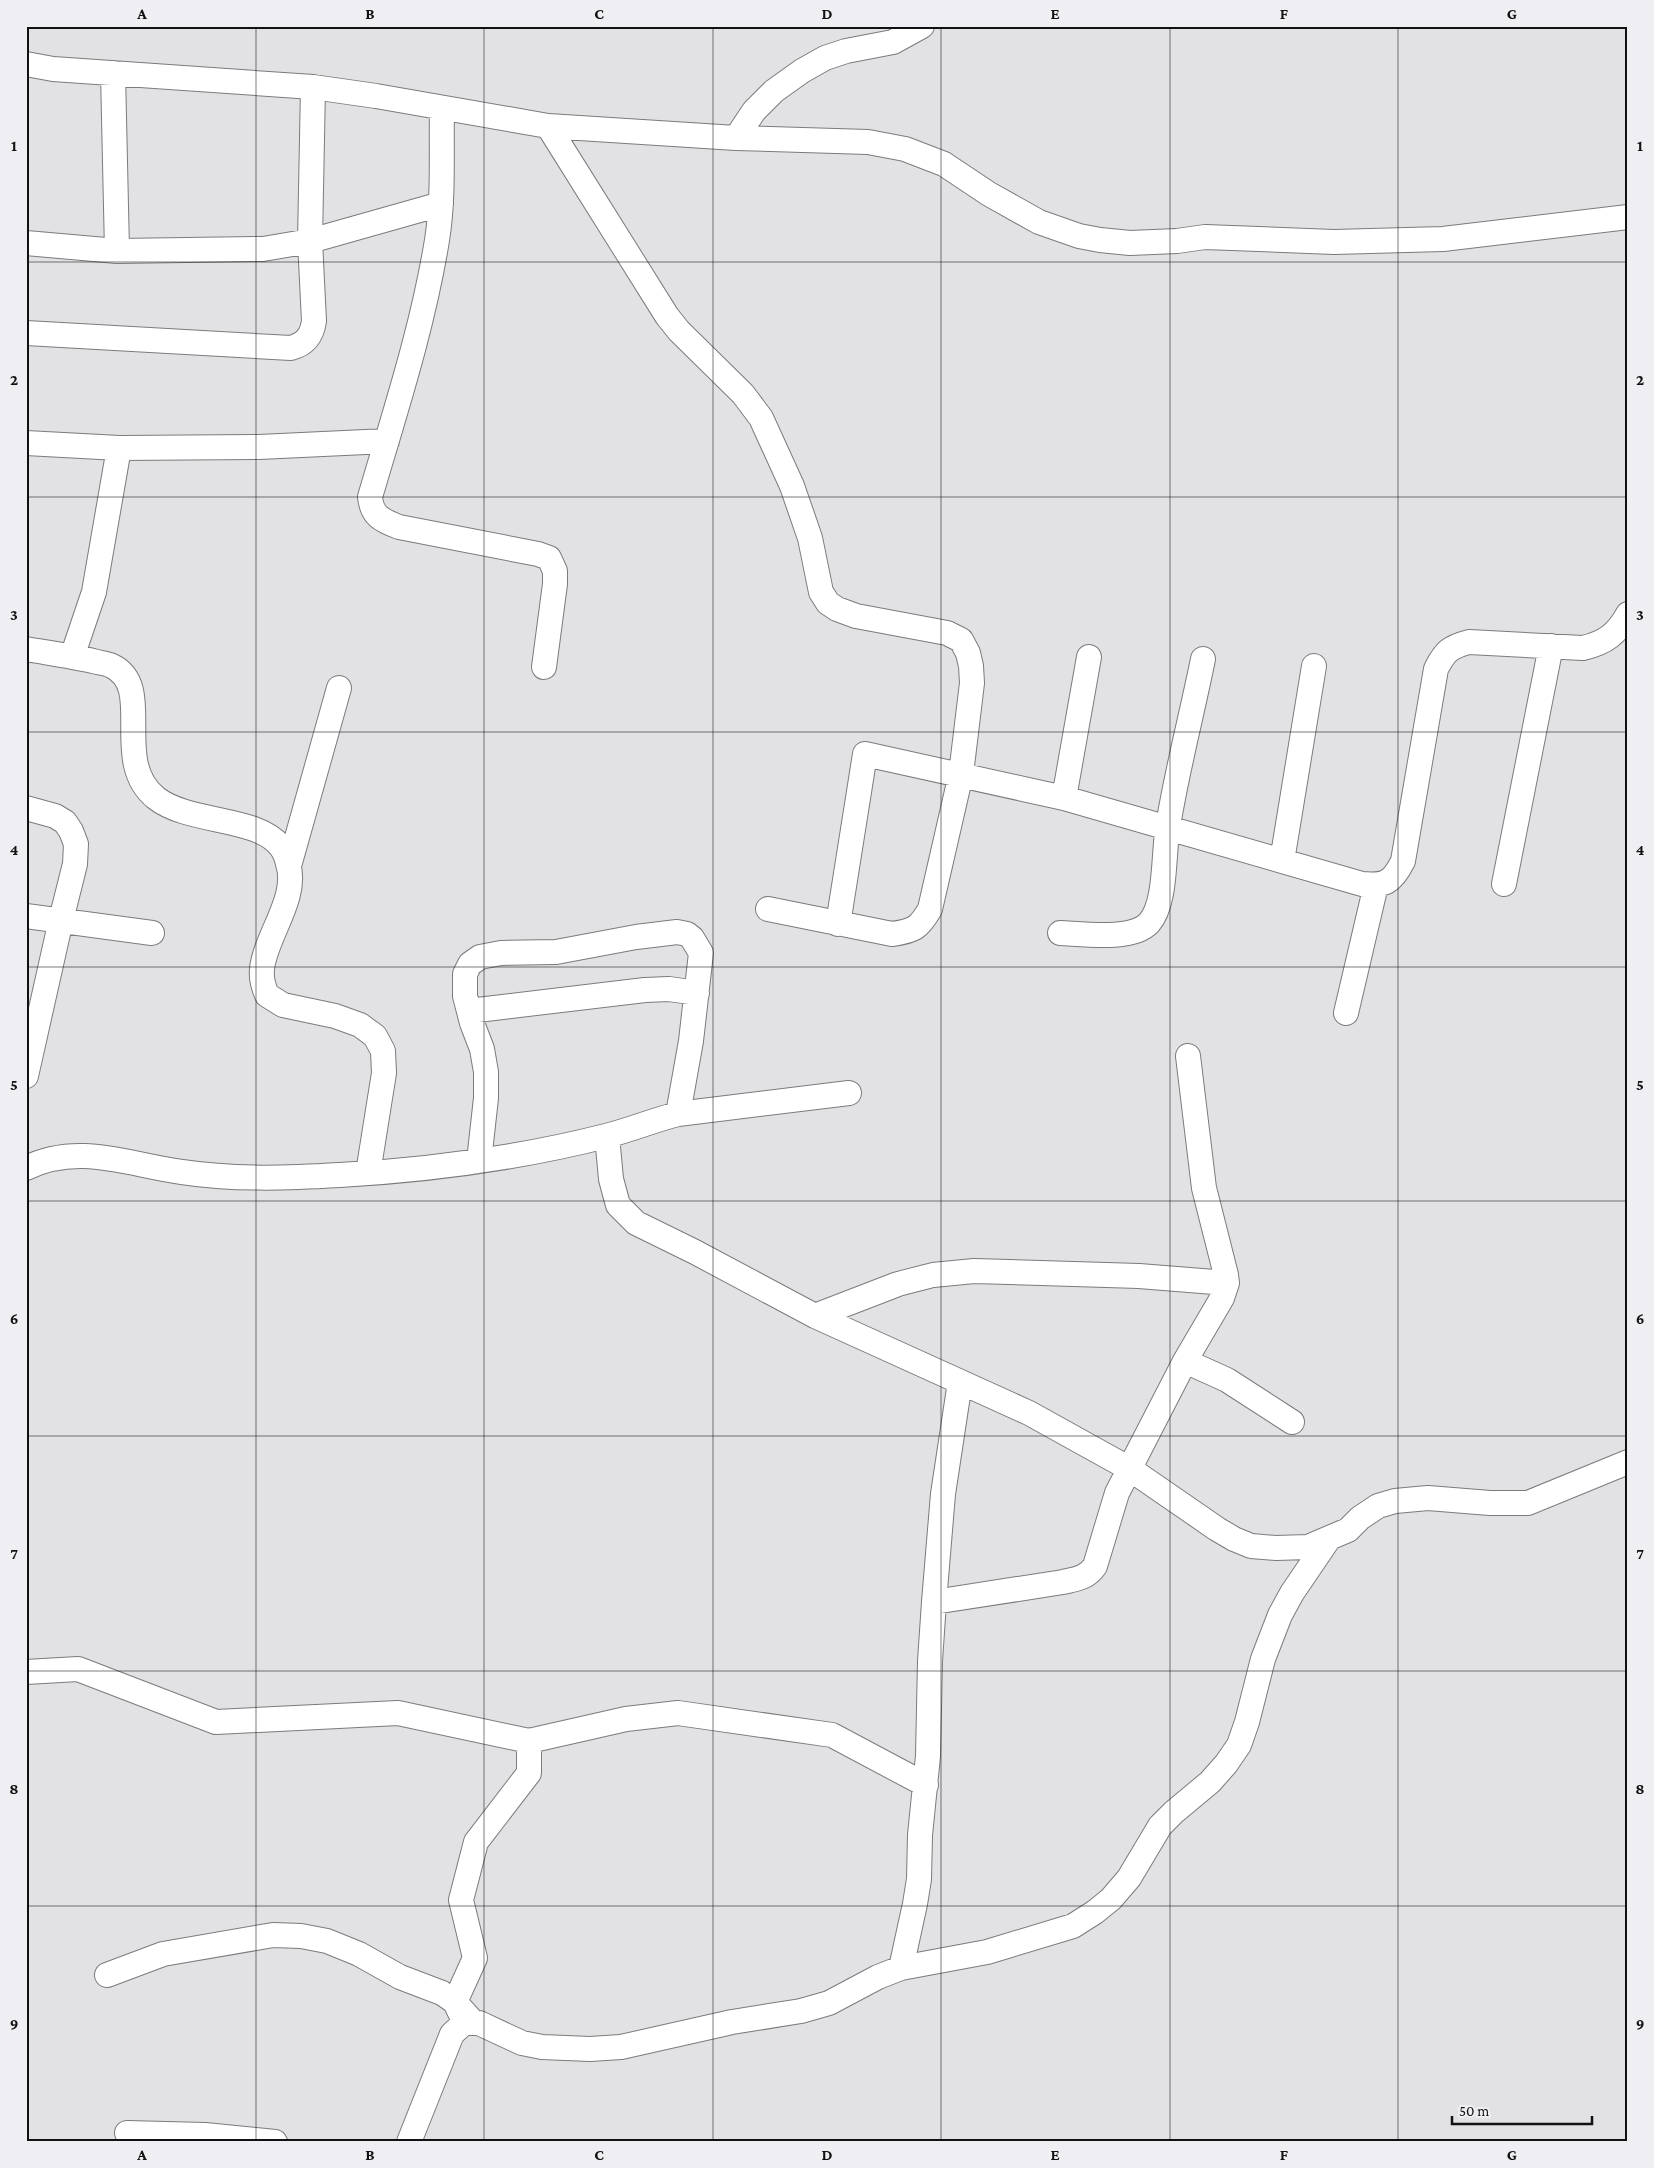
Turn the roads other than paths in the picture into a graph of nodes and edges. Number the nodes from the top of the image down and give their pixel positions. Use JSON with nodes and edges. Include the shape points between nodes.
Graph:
{"nodes":[{"id":1,"x":922,"y":26,"type":"edge"},
{"id":2,"x":26,"y":64,"type":"edge"},
{"id":3,"x":114,"y":73,"type":"junction"},
{"id":4,"x":313,"y":88,"type":"junction"},
{"id":5,"x":442,"y":108,"type":"junction"},
{"id":6,"x":548,"y":126,"type":"junction"},
{"id":7,"x":736,"y":138,"type":"junction"},
{"id":8,"x":441,"y":204,"type":"junction"},
{"id":9,"x":1628,"y":217,"type":"edge"},
{"id":10,"x":310,"y":241,"type":"junction"},
{"id":11,"x":26,"y":243,"type":"edge"},
{"id":12,"x":118,"y":251,"type":"junction"},
{"id":13,"x":26,"y":333,"type":"edge"},
{"id":14,"x":386,"y":441,"type":"junction"},
{"id":15,"x":26,"y":443,"type":"edge"},
{"id":16,"x":119,"y":448,"type":"junction"},
{"id":17,"x":1628,"y":614,"type":"edge"},
{"id":18,"x":1551,"y":646,"type":"junction"},
{"id":19,"x":26,"y":649,"type":"edge"},
{"id":20,"x":72,"y":657,"type":"junction"},
{"id":21,"x":1090,"y":657,"type":"dead end"},
{"id":22,"x":1204,"y":659,"type":"dead end"},
{"id":23,"x":1314,"y":666,"type":"dead end"},
{"id":24,"x":544,"y":667,"type":"dead end"},
{"id":25,"x":340,"y":688,"type":"dead end"},
{"id":26,"x":961,"y":774,"type":"junction"},
{"id":27,"x":1064,"y":798,"type":"junction"},
{"id":28,"x":26,"y":808,"type":"edge"},
{"id":29,"x":1167,"y":828,"type":"junction"},
{"id":30,"x":1282,"y":861,"type":"junction"},
{"id":31,"x":289,"y":866,"type":"junction"},
{"id":32,"x":1504,"y":884,"type":"dead end"},
{"id":33,"x":1376,"y":885,"type":"junction"},
{"id":34,"x":768,"y":909,"type":"dead end"},
{"id":35,"x":26,"y":916,"type":"edge"},
{"id":36,"x":61,"y":920,"type":"junction"},
{"id":37,"x":838,"y":924,"type":"junction"},
{"id":38,"x":152,"y":933,"type":"dead end"},
{"id":39,"x":1060,"y":933,"type":"dead end"},
{"id":40,"x":697,"y":993,"type":"junction"},
{"id":41,"x":469,"y":1010,"type":"junction"},
{"id":42,"x":1346,"y":1013,"type":"dead end"},
{"id":43,"x":1188,"y":1056,"type":"dead end"},
{"id":44,"x":26,"y":1076,"type":"edge"},
{"id":45,"x":849,"y":1094,"type":"dead end"},
{"id":46,"x":678,"y":1114,"type":"junction"},
{"id":47,"x":607,"y":1136,"type":"junction"},
{"id":48,"x":479,"y":1161,"type":"junction"},
{"id":49,"x":26,"y":1168,"type":"edge"},
{"id":50,"x":368,"y":1173,"type":"junction"},
{"id":51,"x":1227,"y":1283,"type":"junction"},
{"id":52,"x":815,"y":1316,"type":"junction"},
{"id":53,"x":1185,"y":1361,"type":"junction"},
{"id":54,"x":960,"y":1382,"type":"junction"},
{"id":55,"x":1292,"y":1422,"type":"dead end"},
{"id":56,"x":1628,"y":1462,"type":"edge"},
{"id":57,"x":1130,"y":1469,"type":"junction"},
{"id":58,"x":1328,"y":1540,"type":"junction"},
{"id":59,"x":934,"y":1602,"type":"junction"},
{"id":60,"x":26,"y":1672,"type":"edge"},
{"id":61,"x":529,"y":1741,"type":"junction"},
{"id":62,"x":926,"y":1785,"type":"junction"},
{"id":63,"x":900,"y":1968,"type":"junction"},
{"id":64,"x":107,"y":1975,"type":"dead end"},
{"id":65,"x":464,"y":2016,"type":"junction"},
{"id":66,"x":127,"y":2133,"type":"dead end"},
{"id":67,"x":275,"y":2142,"type":"edge"},
{"id":68,"x":409,"y":2142,"type":"edge"}],
"edges":[{"from":1,"to":7,"type":"street","via":[[893,42],[846,51],[802,71],[761,104]]},
{"from":2,"to":3,"type":"street"},
{"from":3,"to":4,"type":"street"},
{"from":3,"to":12,"type":"street"},
{"from":4,"to":5,"type":"street"},
{"from":4,"to":10,"type":"street"},
{"from":5,"to":6,"type":"street"},
{"from":5,"to":8,"type":"street"},
{"from":6,"to":7,"type":"street"},
{"from":6,"to":26,"type":"street","via":[[666,316],[743,394],[761,418],[792,486],[810,538],[821,592],[828,603],[856,616],[947,633],[961,640],[972,666],[972,683]]},
{"from":7,"to":9,"type":"street","via":[[868,142],[905,149],[944,164],[1039,222],[1079,236],[1122,242],[1205,237],[1334,242],[1443,239]]},
{"from":8,"to":10,"type":"street"},
{"from":8,"to":14,"type":"street","via":[[423,312]]},
{"from":10,"to":12,"type":"street","via":[[263,249]]},
{"from":10,"to":13,"type":"street","via":[[314,321],[312,330],[300,346]]},
{"from":11,"to":12,"type":"street"},
{"from":14,"to":16,"type":"street","via":[[259,447]]},
{"from":14,"to":24,"type":"street","via":[[370,496],[372,511],[378,518],[399,527],[549,558],[555,572],[555,584]]},
{"from":15,"to":16,"type":"street"},
{"from":16,"to":20,"type":"street","via":[[94,592]]},
{"from":17,"to":18,"type":"street","via":[[1612,637],[1599,644],[1583,648]]},
{"from":18,"to":32,"type":"street"},
{"from":18,"to":33,"type":"street","via":[[1469,642],[1454,646],[1443,655],[1436,669],[1403,861],[1396,875],[1387,883]]},
{"from":19,"to":20,"type":"street"},
{"from":20,"to":31,"type":"street","via":[[112,666],[126,677],[133,693],[133,758],[142,784],[157,798],[185,813],[266,834],[282,847]]},
{"from":21,"to":27,"type":"street"},
{"from":22,"to":29,"type":"street"},
{"from":23,"to":30,"type":"street"},
{"from":25,"to":31,"type":"street"},
{"from":26,"to":27,"type":"street"},
{"from":26,"to":37,"type":"street","via":[[930,909],[922,924],[910,931],[892,934]]},
{"from":26,"to":37,"type":"street","via":[[865,754]]},
{"from":27,"to":29,"type":"street"},
{"from":28,"to":36,"type":"street","via":[[56,816],[65,822],[76,844],[75,864]]},
{"from":29,"to":30,"type":"street"},
{"from":29,"to":39,"type":"street","via":[[1163,881],[1149,923],[1137,931],[1121,934]]},
{"from":30,"to":33,"type":"street"},
{"from":31,"to":50,"type":"street","via":[[290,888],[262,967],[262,981],[266,995],[283,1005],[335,1016],[360,1025],[375,1036],[382,1051],[384,1073]]},
{"from":33,"to":42,"type":"street"},
{"from":34,"to":37,"type":"street"},
{"from":35,"to":36,"type":"street"},
{"from":36,"to":38,"type":"street"},
{"from":36,"to":44,"type":"street"},
{"from":40,"to":41,"type":"street","via":[[645,990]]},
{"from":40,"to":41,"type":"street","via":[[701,953],[688,934],[677,932],[556,952],[501,953],[480,957],[470,964],[465,974]]},
{"from":40,"to":46,"type":"street"},
{"from":41,"to":48,"type":"street","via":[[486,1072]]},
{"from":43,"to":51,"type":"street","via":[[1204,1188]]},
{"from":45,"to":46,"type":"street"},
{"from":46,"to":47,"type":"street"},
{"from":47,"to":48,"type":"street"},
{"from":47,"to":52,"type":"street","via":[[611,1179],[618,1205],[636,1223]]},
{"from":48,"to":50,"type":"street"},
{"from":49,"to":50,"type":"street","via":[[54,1158],[80,1156],[108,1157],[182,1172],[278,1179]]},
{"from":51,"to":52,"type":"street","via":[[1139,1276],[974,1271],[933,1275],[898,1284]]},
{"from":51,"to":53,"type":"street","via":[[1222,1298]]},
{"from":52,"to":54,"type":"street"},
{"from":53,"to":55,"type":"street","via":[[1227,1380]]},
{"from":53,"to":57,"type":"street"},
{"from":54,"to":57,"type":"street","via":[[1029,1413]]},
{"from":54,"to":59,"type":"street","via":[[943,1494]]},
{"from":56,"to":58,"type":"street","via":[[1528,1504],[1428,1498],[1395,1501],[1378,1506],[1348,1530]]},
{"from":57,"to":58,"type":"street","via":[[1217,1530],[1250,1546],[1308,1547]]},
{"from":57,"to":59,"type":"street","via":[[1117,1493],[1090,1573],[1063,1582]]},
{"from":58,"to":63,"type":"street","via":[[1280,1615],[1263,1660],[1239,1745],[1210,1782],[1160,1826],[1128,1878],[1111,1898],[1072,1926],[1032,1940]]},
{"from":59,"to":62,"type":"street"},
{"from":60,"to":61,"type":"street","via":[[78,1669],[216,1722],[398,1713]]},
{"from":61,"to":62,"type":"street","via":[[626,1719],[678,1713],[832,1735]]},
{"from":61,"to":65,"type":"street","via":[[529,1773],[476,1842],[461,1900],[475,1958]]},
{"from":62,"to":63,"type":"street","via":[[916,1904]]},
{"from":63,"to":65,"type":"street","via":[[829,2003],[801,2011],[621,2046],[590,2049],[542,2047],[522,2043]]},
{"from":64,"to":65,"type":"street","via":[[171,1952],[273,1935],[301,1936],[326,1941],[359,1954],[400,1977],[442,1993]]},
{"from":65,"to":68,"type":"street","via":[[452,2034]]},
{"from":66,"to":67,"type":"street","via":[[205,2135]]}]}
